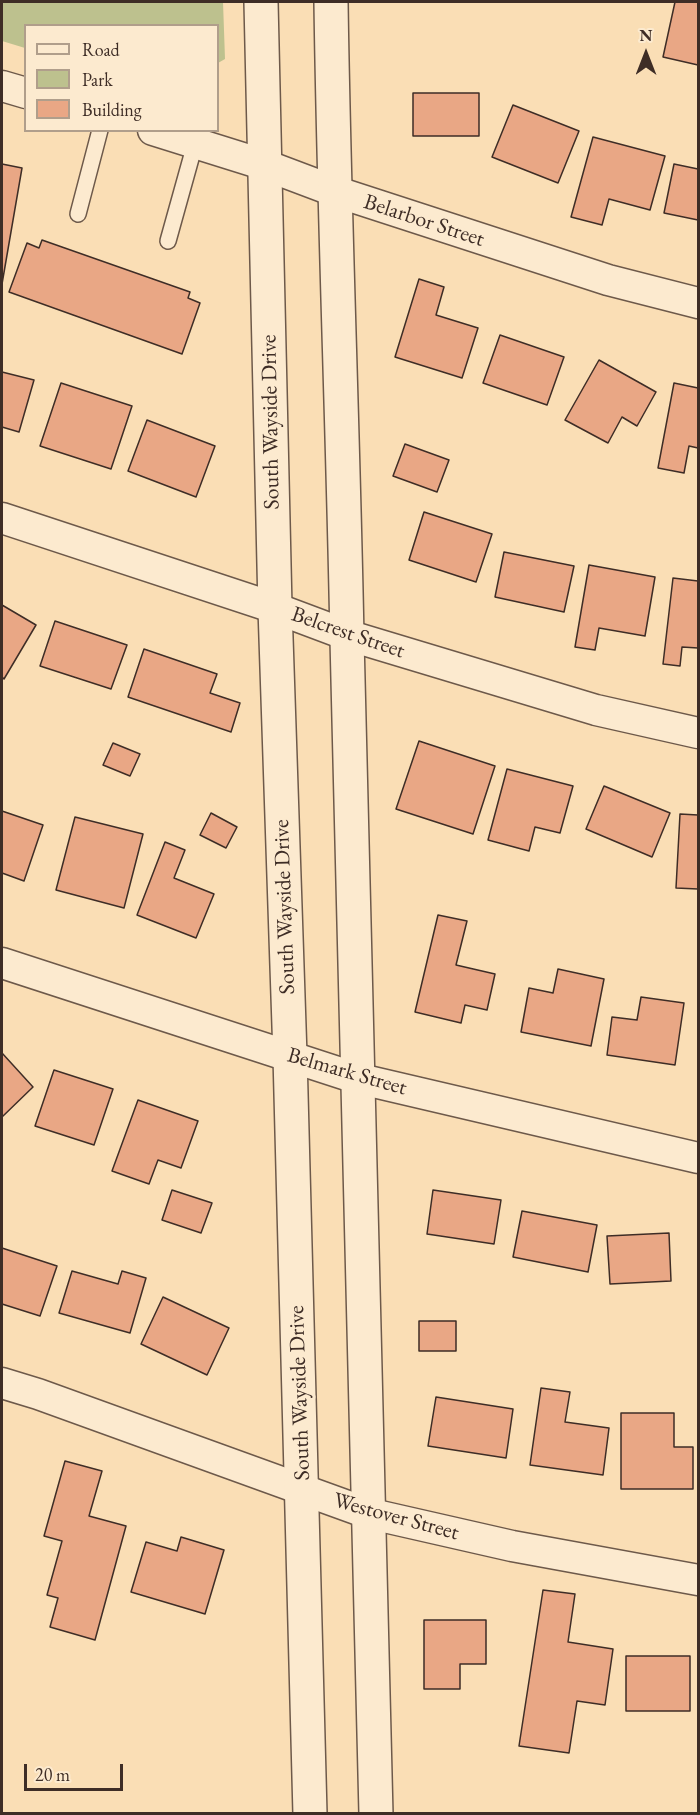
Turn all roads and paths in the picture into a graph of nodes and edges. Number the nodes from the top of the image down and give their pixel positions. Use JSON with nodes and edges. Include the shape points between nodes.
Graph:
{"nodes":[{"id":1,"x":261,"y":2,"type":"edge"},
{"id":2,"x":331,"y":2,"type":"edge"},
{"id":3,"x":2,"y":86,"type":"edge"},
{"id":4,"x":24,"y":92,"type":"edge"},
{"id":5,"x":99,"y":132,"type":"edge"},
{"id":6,"x":159,"y":132,"type":"edge"},
{"id":7,"x":195,"y":144,"type":"junction"},
{"id":8,"x":265,"y":165,"type":"junction"},
{"id":9,"x":334,"y":191,"type":"junction"},
{"id":10,"x":78,"y":214,"type":"dead end"},
{"id":11,"x":168,"y":241,"type":"dead end"},
{"id":12,"x":699,"y":303,"type":"edge"},
{"id":13,"x":2,"y":518,"type":"edge"},
{"id":14,"x":275,"y":608,"type":"junction"},
{"id":15,"x":347,"y":634,"type":"junction"},
{"id":16,"x":699,"y":733,"type":"edge"},
{"id":17,"x":2,"y":963,"type":"edge"},
{"id":18,"x":291,"y":1056,"type":"junction"},
{"id":19,"x":356,"y":1078,"type":"junction"},
{"id":20,"x":699,"y":1158,"type":"edge"},
{"id":21,"x":2,"y":1383,"type":"edge"},
{"id":22,"x":303,"y":1490,"type":"junction"},
{"id":23,"x":367,"y":1513,"type":"junction"},
{"id":24,"x":699,"y":1580,"type":"edge"},
{"id":25,"x":310,"y":1814,"type":"edge"},
{"id":26,"x":375,"y":1814,"type":"edge"}],
"edges":[{"from":1,"to":8,"type":"street","name":"South Wayside Drive"},
{"from":2,"to":9,"type":"street"},
{"from":3,"to":4,"type":"street"},
{"from":5,"to":10,"type":"lane"},
{"from":6,"to":7,"type":"street","name":"Belarbor Street"},
{"from":7,"to":8,"type":"street","name":"Belarbor Street"},
{"from":7,"to":11,"type":"lane"},
{"from":8,"to":9,"type":"street","name":"Belarbor Street"},
{"from":8,"to":14,"type":"street","name":"South Wayside Drive"},
{"from":9,"to":12,"type":"street","name":"Belarbor Street","via":[[608,280]]},
{"from":9,"to":15,"type":"street"},
{"from":13,"to":14,"type":"street","name":"Belcrest Street"},
{"from":14,"to":15,"type":"street","name":"Belcrest Street"},
{"from":14,"to":18,"type":"street","name":"South Wayside Drive"},
{"from":15,"to":16,"type":"street","name":"Belcrest Street","via":[[596,710]]},
{"from":15,"to":19,"type":"street"},
{"from":17,"to":18,"type":"street","name":"Belmark Street"},
{"from":18,"to":19,"type":"street","name":"Belmark Street"},
{"from":18,"to":22,"type":"street","name":"South Wayside Drive"},
{"from":19,"to":20,"type":"street","name":"Belmark Street"},
{"from":19,"to":23,"type":"street"},
{"from":21,"to":22,"type":"street","name":"Westover Street"},
{"from":22,"to":23,"type":"street","name":"Westover Street"},
{"from":22,"to":25,"type":"street","name":"South Wayside Drive"},
{"from":23,"to":24,"type":"street","name":"Westover Street","via":[[513,1546]]},
{"from":23,"to":26,"type":"street"}]}
